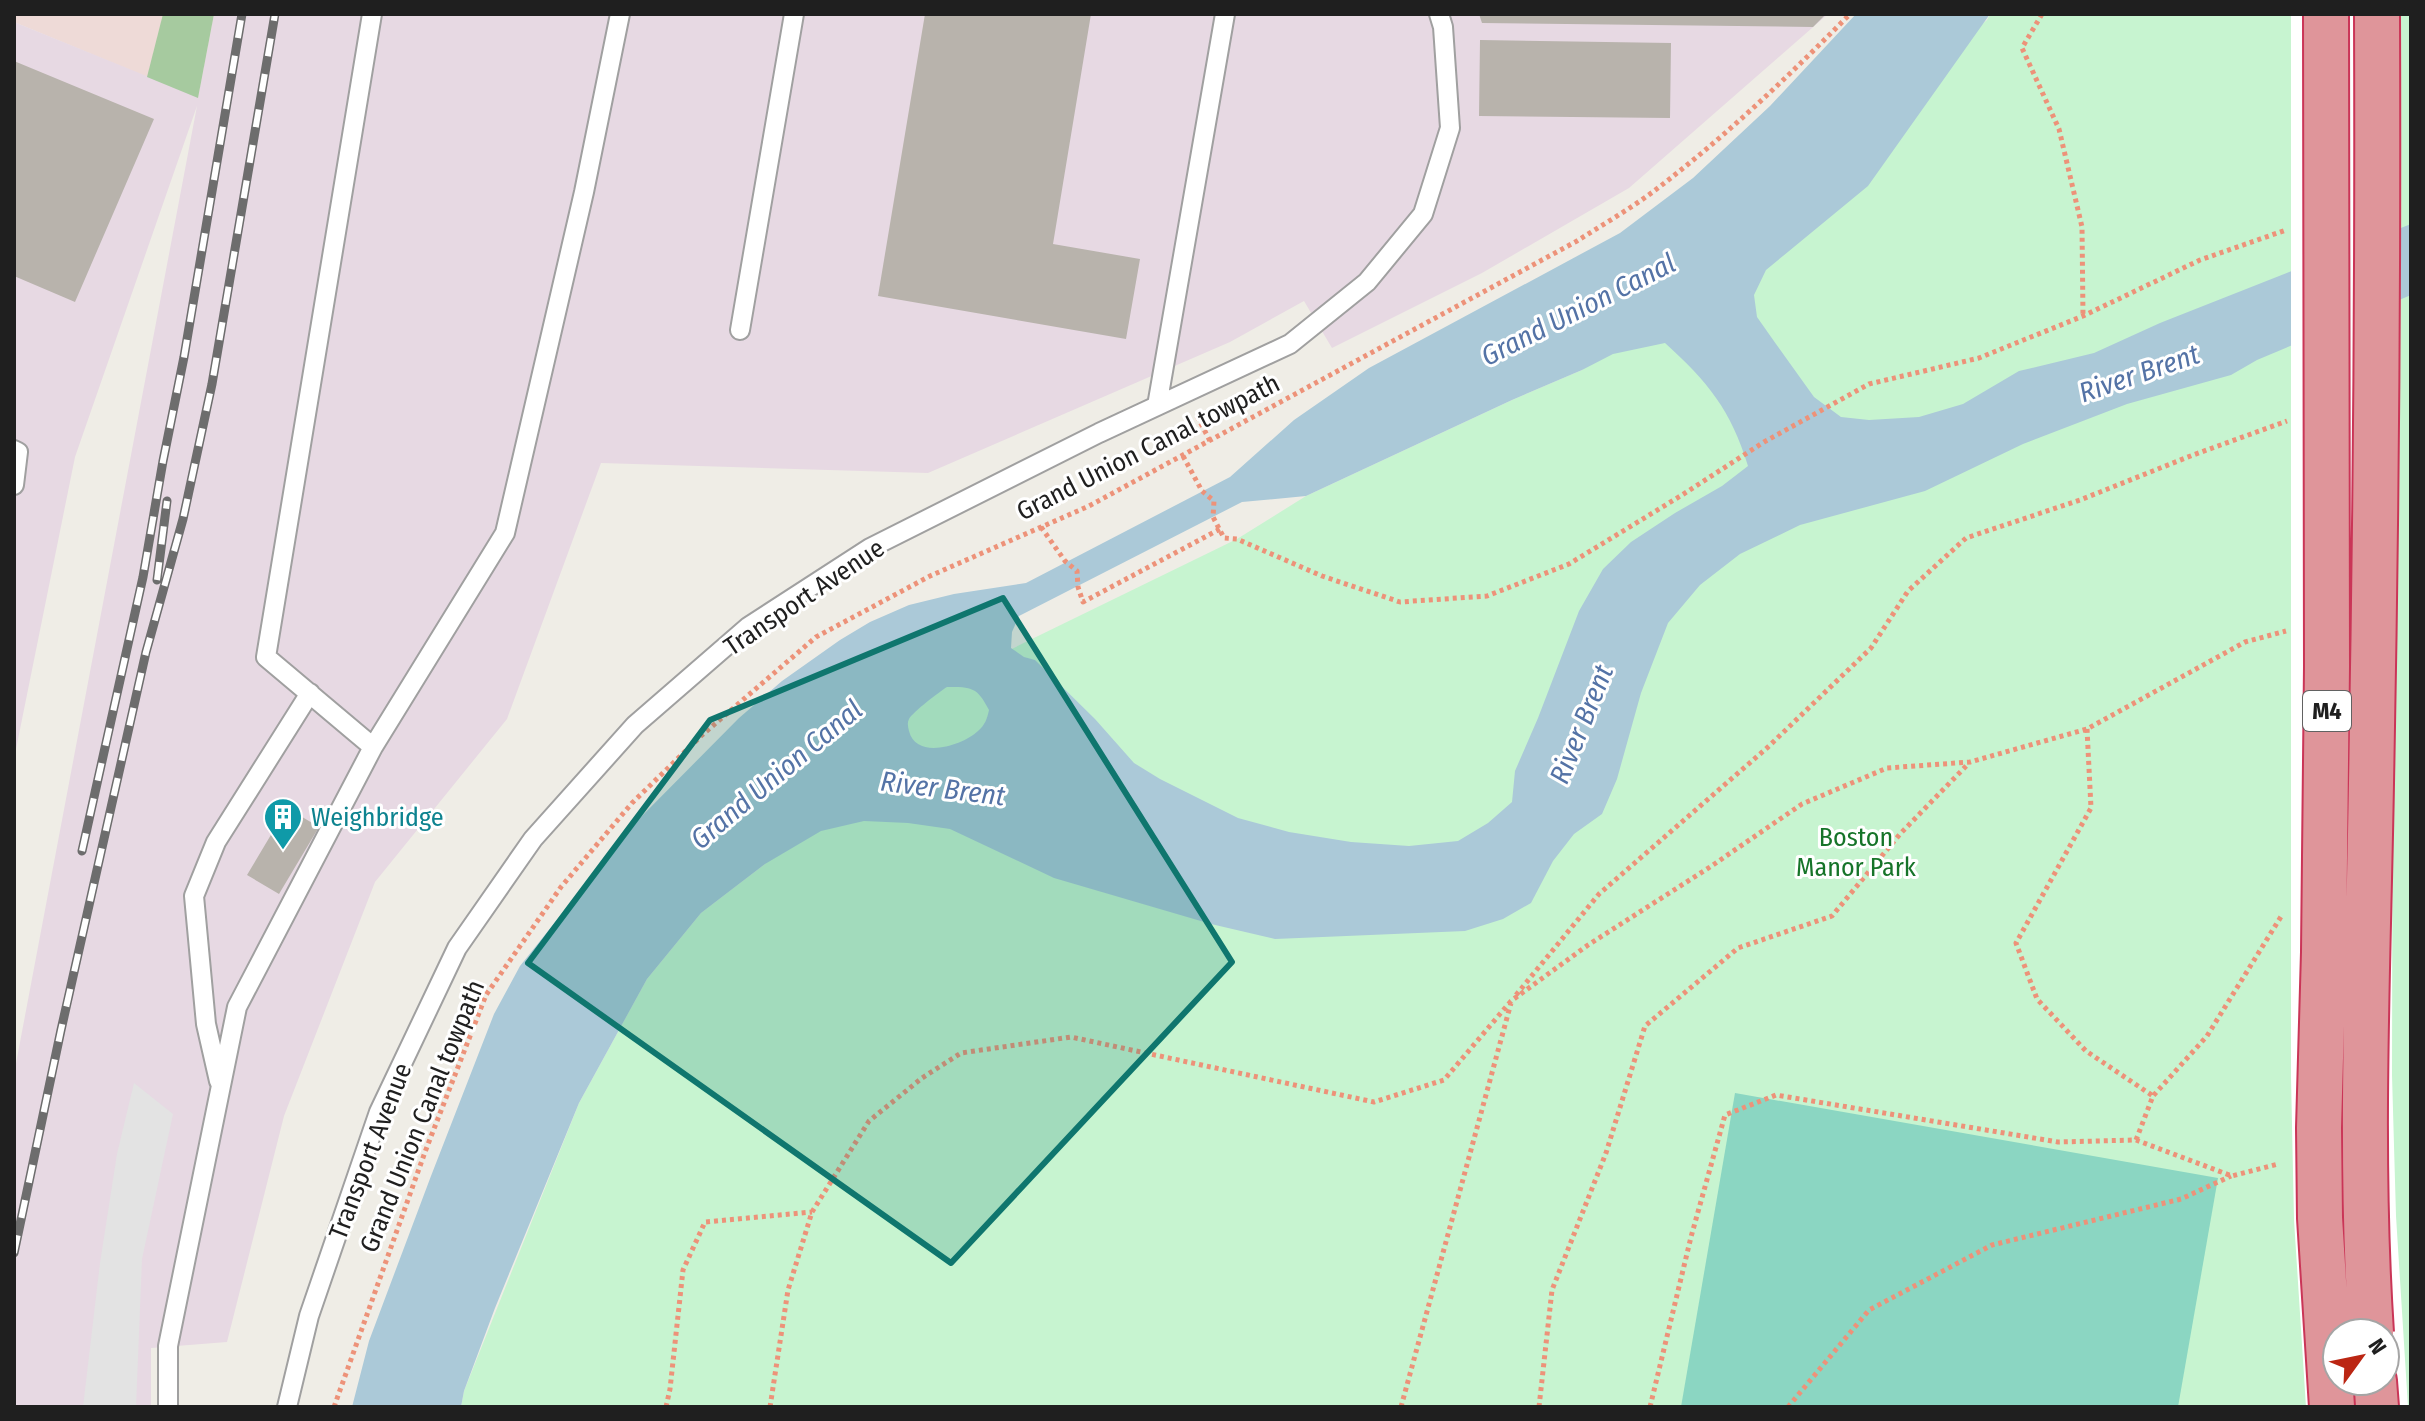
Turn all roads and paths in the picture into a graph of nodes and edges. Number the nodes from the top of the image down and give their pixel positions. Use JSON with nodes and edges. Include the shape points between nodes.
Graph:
{"nodes":[{"id":1,"x":372,"y":14,"type":"edge"},
{"id":2,"x":620,"y":14,"type":"edge"},
{"id":3,"x":794,"y":14,"type":"edge"},
{"id":4,"x":1225,"y":14,"type":"edge"},
{"id":5,"x":1439,"y":14,"type":"edge"},
{"id":6,"x":1850,"y":14,"type":"edge"},
{"id":7,"x":2042,"y":14,"type":"edge"},
{"id":8,"x":2326,"y":14,"type":"edge"},
{"id":9,"x":2377,"y":14,"type":"edge"},
{"id":10,"x":2287,"y":230,"type":"dead end"},
{"id":11,"x":2083,"y":316,"type":"junction"},
{"id":12,"x":740,"y":330,"type":"dead end"},
{"id":13,"x":1157,"y":406,"type":"junction"},
{"id":14,"x":2295,"y":421,"type":"dead end"},
{"id":15,"x":14,"y":450,"type":"edge"},
{"id":16,"x":1183,"y":456,"type":"junction"},
{"id":17,"x":14,"y":485,"type":"edge"},
{"id":18,"x":1041,"y":527,"type":"junction"},
{"id":19,"x":1220,"y":529,"type":"junction"},
{"id":20,"x":2300,"y":628,"type":"dead end"},
{"id":21,"x":310,"y":693,"type":"junction"},
{"id":22,"x":2087,"y":729,"type":"junction"},
{"id":23,"x":373,"y":747,"type":"junction"},
{"id":24,"x":1970,"y":762,"type":"junction"},
{"id":25,"x":2287,"y":907,"type":"dead end"},
{"id":26,"x":1511,"y":1001,"type":"junction"},
{"id":27,"x":221,"y":1090,"type":"junction"},
{"id":28,"x":2153,"y":1096,"type":"junction"},
{"id":29,"x":2136,"y":1140,"type":"junction"},
{"id":30,"x":2289,"y":1161,"type":"dead end"},
{"id":31,"x":2232,"y":1176,"type":"junction"},
{"id":32,"x":812,"y":1212,"type":"junction"},
{"id":33,"x":2370,"y":1317,"type":"edge"},
{"id":34,"x":168,"y":1407,"type":"edge"},
{"id":35,"x":287,"y":1407,"type":"edge"},
{"id":36,"x":334,"y":1407,"type":"edge"},
{"id":37,"x":666,"y":1407,"type":"edge"},
{"id":38,"x":770,"y":1407,"type":"edge"},
{"id":39,"x":1401,"y":1407,"type":"edge"},
{"id":40,"x":1539,"y":1407,"type":"edge"},
{"id":41,"x":1650,"y":1407,"type":"edge"},
{"id":42,"x":1788,"y":1407,"type":"edge"},
{"id":43,"x":2332,"y":1407,"type":"edge"}],
"edges":[{"from":1,"to":21,"type":"lane","via":[[266,657]]},
{"from":2,"to":23,"type":"lane","via":[[505,533]]},
{"from":3,"to":12,"type":"lane"},
{"from":4,"to":13,"type":"lane"},
{"from":5,"to":13,"type":"lane","name":"Transport Avenue","via":[[1450,128],[1423,214],[1367,282],[1290,344]]},
{"from":6,"to":16,"type":"path","name":"Grand Union Canal towpath","via":[[1705,151],[1651,193],[1577,241]]},
{"from":7,"to":11,"type":"path","via":[[2022,48],[2059,129],[2079,213]]},
{"from":8,"to":43,"type":"highway","number":"M4","bridge":true,"via":[[2327,666],[2319,1128]]},
{"from":9,"to":33,"type":"highway","number":"M4","bridge":true,"via":[[2376,509],[2366,1075]]},
{"from":10,"to":11,"type":"path","via":[[2200,260]]},
{"from":11,"to":19,"type":"path","via":[[1979,358],[1869,384],[1764,442],[1569,564],[1487,596],[1400,602],[1224,538]]},
{"from":13,"to":35,"type":"lane","name":"Transport Avenue","via":[[870,548],[748,627],[635,725],[533,839],[457,948],[379,1112],[309,1316]]},
{"from":14,"to":26,"type":"path","via":[[1966,538],[1908,591],[1871,648],[1768,747],[1599,894]]},
{"from":15,"to":17,"type":"lane"},
{"from":16,"to":18,"type":"path","name":"Grand Union Canal towpath"},
{"from":16,"to":19,"type":"path","via":[[1202,491],[1214,501],[1213,517]]},
{"from":18,"to":19,"type":"path","via":[[1077,571],[1083,602]]},
{"from":18,"to":36,"type":"path","name":"Grand Union Canal towpath","via":[[930,576],[816,637],[632,803],[561,887],[486,995]]},
{"from":20,"to":22,"type":"path","via":[[2245,642]]},
{"from":21,"to":23,"type":"lane"},
{"from":21,"to":27,"type":"lane","via":[[216,842],[194,896],[206,1024]]},
{"from":22,"to":24,"type":"path"},
{"from":22,"to":28,"type":"path","via":[[2091,808],[2016,943],[2037,999],[2086,1051]]},
{"from":23,"to":27,"type":"lane","via":[[237,1007]]},
{"from":24,"to":26,"type":"path","via":[[1887,768],[1802,804]]},
{"from":24,"to":40,"type":"path","via":[[1900,834],[1832,916],[1738,948],[1645,1026],[1606,1153],[1552,1290]]},
{"from":25,"to":28,"type":"path","via":[[2207,1036]]},
{"from":26,"to":32,"type":"path","via":[[1444,1080],[1374,1102],[1071,1037],[961,1053],[869,1121]]},
{"from":26,"to":39,"type":"path"},
{"from":27,"to":34,"type":"lane","via":[[168,1346]]},
{"from":28,"to":29,"type":"path"},
{"from":29,"to":31,"type":"path"},
{"from":29,"to":41,"type":"path","via":[[2058,1142],[1776,1095],[1725,1115]]},
{"from":30,"to":31,"type":"path"},
{"from":31,"to":42,"type":"path","via":[[2181,1199],[1992,1245],[1869,1310]]},
{"from":32,"to":37,"type":"path","via":[[705,1222],[683,1270]]},
{"from":32,"to":38,"type":"path","via":[[788,1290]]}]}
